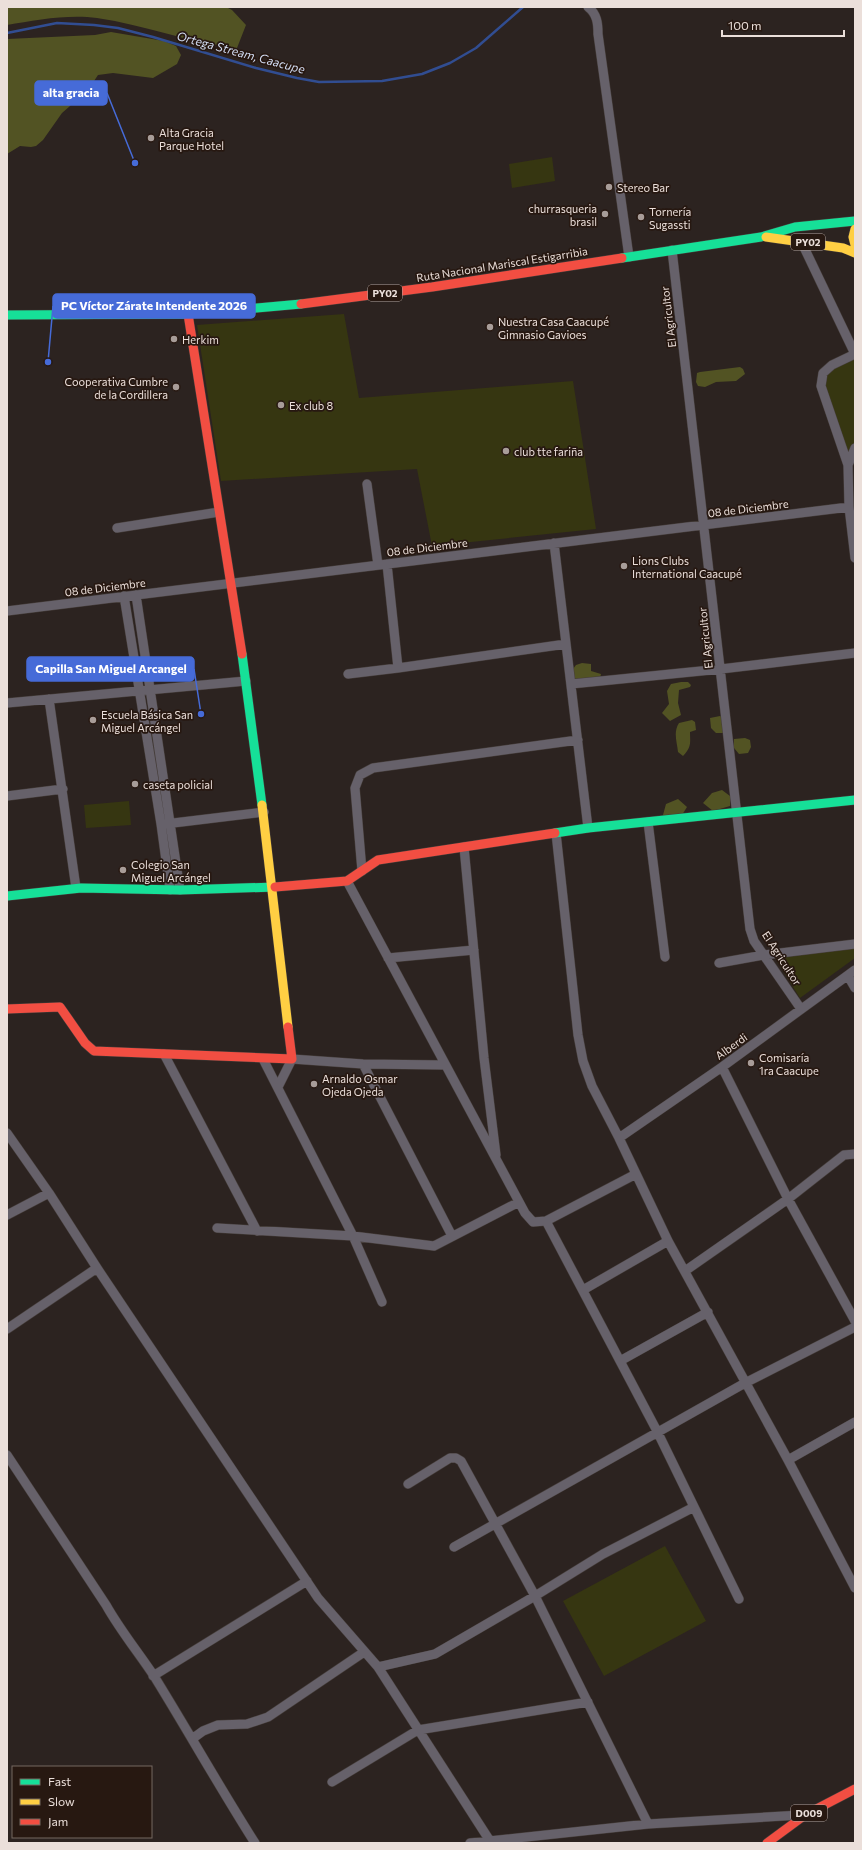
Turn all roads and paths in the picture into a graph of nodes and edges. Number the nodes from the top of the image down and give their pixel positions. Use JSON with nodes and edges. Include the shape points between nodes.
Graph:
{"nodes":[{"id":1,"x":588,"y":7,"type":"edge"},
{"id":2,"x":855,"y":221,"type":"edge"},
{"id":3,"x":761,"y":237,"type":"junction"},
{"id":4,"x":801,"y":241,"type":"junction"},
{"id":5,"x":672,"y":250,"type":"junction"},
{"id":6,"x":855,"y":253,"type":"edge"},
{"id":7,"x":629,"y":257,"type":"junction"},
{"id":8,"x":188,"y":314,"type":"junction"},
{"id":9,"x":7,"y":315,"type":"edge"},
{"id":10,"x":855,"y":354,"type":"edge"},
{"id":11,"x":855,"y":448,"type":"edge"},
{"id":12,"x":848,"y":465,"type":"junction"},
{"id":13,"x":367,"y":484,"type":"dead end"},
{"id":14,"x":849,"y":507,"type":"junction"},
{"id":15,"x":220,"y":512,"type":"junction"},
{"id":16,"x":705,"y":526,"type":"junction"},
{"id":17,"x":117,"y":528,"type":"dead end"},
{"id":18,"x":554,"y":543,"type":"junction"},
{"id":19,"x":855,"y":558,"type":"edge"},
{"id":20,"x":383,"y":564,"type":"junction"},
{"id":21,"x":231,"y":583,"type":"junction"},
{"id":22,"x":136,"y":595,"type":"junction"},
{"id":23,"x":124,"y":596,"type":"junction"},
{"id":24,"x":7,"y":611,"type":"edge"},
{"id":25,"x":566,"y":644,"type":"junction"},
{"id":26,"x":855,"y":654,"type":"edge"},
{"id":27,"x":398,"y":668,"type":"junction"},
{"id":28,"x":721,"y":669,"type":"junction"},
{"id":29,"x":348,"y":674,"type":"dead end"},
{"id":30,"x":246,"y":681,"type":"junction"},
{"id":31,"x":571,"y":684,"type":"junction"},
{"id":32,"x":144,"y":690,"type":"junction"},
{"id":33,"x":49,"y":699,"type":"junction"},
{"id":34,"x":7,"y":703,"type":"edge"},
{"id":35,"x":578,"y":740,"type":"junction"},
{"id":36,"x":63,"y":789,"type":"junction"},
{"id":37,"x":7,"y":796,"type":"edge"},
{"id":38,"x":855,"y":800,"type":"edge"},
{"id":39,"x":264,"y":812,"type":"junction"},
{"id":40,"x":737,"y":812,"type":"junction"},
{"id":41,"x":648,"y":822,"type":"junction"},
{"id":42,"x":165,"y":824,"type":"junction"},
{"id":43,"x":588,"y":828,"type":"junction"},
{"id":44,"x":556,"y":833,"type":"junction"},
{"id":45,"x":464,"y":846,"type":"junction"},
{"id":46,"x":362,"y":871,"type":"junction"},
{"id":47,"x":347,"y":881,"type":"junction"},
{"id":48,"x":273,"y":887,"type":"junction"},
{"id":49,"x":76,"y":888,"type":"junction"},
{"id":50,"x":170,"y":890,"type":"junction"},
{"id":51,"x":180,"y":890,"type":"junction"},
{"id":52,"x":7,"y":896,"type":"edge"},
{"id":53,"x":855,"y":944,"type":"edge"},
{"id":54,"x":474,"y":950,"type":"junction"},
{"id":55,"x":764,"y":955,"type":"junction"},
{"id":56,"x":665,"y":956,"type":"dead end"},
{"id":57,"x":388,"y":958,"type":"junction"},
{"id":58,"x":719,"y":963,"type":"dead end"},
{"id":59,"x":851,"y":973,"type":"edge"},
{"id":60,"x":855,"y":988,"type":"edge"},
{"id":61,"x":801,"y":1009,"type":"junction"},
{"id":62,"x":7,"y":1010,"type":"edge"},
{"id":63,"x":164,"y":1054,"type":"junction"},
{"id":64,"x":263,"y":1059,"type":"junction"},
{"id":65,"x":292,"y":1059,"type":"junction"},
{"id":66,"x":363,"y":1064,"type":"junction"},
{"id":67,"x":445,"y":1065,"type":"junction"},
{"id":68,"x":722,"y":1067,"type":"junction"},
{"id":69,"x":278,"y":1088,"type":"junction"},
{"id":70,"x":7,"y":1133,"type":"edge"},
{"id":71,"x":619,"y":1138,"type":"junction"},
{"id":72,"x":855,"y":1154,"type":"edge"},
{"id":73,"x":497,"y":1160,"type":"junction"},
{"id":74,"x":636,"y":1174,"type":"junction"},
{"id":75,"x":49,"y":1193,"type":"junction"},
{"id":76,"x":788,"y":1199,"type":"junction"},
{"id":77,"x":519,"y":1202,"type":"junction"},
{"id":78,"x":7,"y":1215,"type":"edge"},
{"id":79,"x":546,"y":1221,"type":"junction"},
{"id":80,"x":217,"y":1228,"type":"dead end"},
{"id":81,"x":257,"y":1231,"type":"junction"},
{"id":82,"x":353,"y":1236,"type":"junction"},
{"id":83,"x":452,"y":1236,"type":"junction"},
{"id":84,"x":668,"y":1241,"type":"junction"},
{"id":85,"x":97,"y":1268,"type":"junction"},
{"id":86,"x":685,"y":1271,"type":"junction"},
{"id":87,"x":583,"y":1290,"type":"junction"},
{"id":88,"x":382,"y":1302,"type":"dead end"},
{"id":89,"x":708,"y":1312,"type":"junction"},
{"id":90,"x":855,"y":1321,"type":"edge"},
{"id":91,"x":855,"y":1327,"type":"edge"},
{"id":92,"x":7,"y":1329,"type":"edge"},
{"id":93,"x":620,"y":1361,"type":"junction"},
{"id":94,"x":745,"y":1383,"type":"junction"},
{"id":95,"x":855,"y":1422,"type":"edge"},
{"id":96,"x":657,"y":1431,"type":"junction"},
{"id":97,"x":7,"y":1455,"type":"edge"},
{"id":98,"x":788,"y":1460,"type":"junction"},
{"id":99,"x":408,"y":1484,"type":"dead end"},
{"id":100,"x":694,"y":1507,"type":"junction"},
{"id":101,"x":496,"y":1523,"type":"junction"},
{"id":102,"x":454,"y":1547,"type":"dead end"},
{"id":103,"x":307,"y":1581,"type":"junction"},
{"id":104,"x":855,"y":1588,"type":"edge"},
{"id":105,"x":535,"y":1596,"type":"junction"},
{"id":106,"x":739,"y":1599,"type":"dead end"},
{"id":107,"x":364,"y":1652,"type":"junction"},
{"id":108,"x":378,"y":1667,"type":"junction"},
{"id":109,"x":154,"y":1676,"type":"junction"},
{"id":110,"x":588,"y":1702,"type":"junction"},
{"id":111,"x":418,"y":1730,"type":"junction"},
{"id":112,"x":192,"y":1739,"type":"junction"},
{"id":113,"x":332,"y":1782,"type":"dead end"},
{"id":114,"x":855,"y":1789,"type":"edge"},
{"id":115,"x":805,"y":1815,"type":"junction"},
{"id":116,"x":648,"y":1824,"type":"junction"},
{"id":117,"x":490,"y":1841,"type":"junction"},
{"id":118,"x":255,"y":1843,"type":"edge"},
{"id":119,"x":470,"y":1843,"type":"edge"},
{"id":120,"x":767,"y":1843,"type":"edge"}],
"edges":[{"from":1,"to":7,"type":"street","via":[[594,11],[598,23]]},
{"from":2,"to":3,"type":"street","name":"Ruta Nacional Mariscal Estigarribia","number":"PY02","via":[[797,226],[780,229]]},
{"from":3,"to":4,"type":"street","number":"PY02"},
{"from":3,"to":5,"type":"street","name":"Ruta Nacional Mariscal Estigarribia","number":"PY02"},
{"from":4,"to":6,"type":"street","number":"PY02","via":[[843,248]]},
{"from":4,"to":10,"type":"street"},
{"from":5,"to":7,"type":"street","name":"Ruta Nacional Mariscal Estigarribia","number":"PY02"},
{"from":5,"to":16,"type":"street","name":"El Agricultor"},
{"from":7,"to":8,"type":"street","name":"Ruta Nacional Mariscal Estigarribia","number":"PY02","via":[[268,308]]},
{"from":8,"to":9,"type":"street","name":"Ruta Nacional Mariscal Estigarribia","number":"PY02"},
{"from":8,"to":15,"type":"street"},
{"from":10,"to":12,"type":"street","via":[[823,373],[821,386]]},
{"from":11,"to":12,"type":"street"},
{"from":12,"to":14,"type":"street"},
{"from":13,"to":20,"type":"street"},
{"from":14,"to":16,"type":"street","name":"08 de Diciembre"},
{"from":14,"to":19,"type":"street"},
{"from":15,"to":17,"type":"street"},
{"from":15,"to":21,"type":"street"},
{"from":16,"to":18,"type":"street","name":"08 de Diciembre"},
{"from":16,"to":28,"type":"street","name":"El Agricultor"},
{"from":18,"to":20,"type":"street","name":"08 de Diciembre"},
{"from":18,"to":25,"type":"street"},
{"from":20,"to":21,"type":"street","name":"08 de Diciembre"},
{"from":20,"to":27,"type":"street"},
{"from":21,"to":22,"type":"street","name":"08 de Diciembre"},
{"from":21,"to":30,"type":"street"},
{"from":22,"to":23,"type":"street","name":"08 de Diciembre"},
{"from":22,"to":32,"type":"street"},
{"from":23,"to":24,"type":"street","name":"08 de Diciembre"},
{"from":23,"to":32,"type":"street"},
{"from":25,"to":27,"type":"street"},
{"from":25,"to":31,"type":"street"},
{"from":26,"to":28,"type":"street"},
{"from":27,"to":29,"type":"street"},
{"from":28,"to":31,"type":"street"},
{"from":28,"to":40,"type":"street","name":"El Agricultor"},
{"from":30,"to":32,"type":"street"},
{"from":30,"to":39,"type":"street"},
{"from":31,"to":35,"type":"street"},
{"from":32,"to":33,"type":"street"},
{"from":32,"to":42,"type":"street"},
{"from":33,"to":34,"type":"street"},
{"from":33,"to":36,"type":"street"},
{"from":35,"to":43,"type":"street"},
{"from":35,"to":46,"type":"street","via":[[373,768],[360,775],[355,788]]},
{"from":36,"to":37,"type":"street"},
{"from":36,"to":49,"type":"street"},
{"from":38,"to":40,"type":"street"},
{"from":39,"to":42,"type":"street"},
{"from":39,"to":48,"type":"street"},
{"from":40,"to":41,"type":"street"},
{"from":40,"to":55,"type":"street","name":"El Agricultor","via":[[750,929],[754,941]]},
{"from":41,"to":43,"type":"street"},
{"from":41,"to":56,"type":"street"},
{"from":42,"to":50,"type":"street"},
{"from":42,"to":51,"type":"street"},
{"from":43,"to":44,"type":"street"},
{"from":44,"to":45,"type":"street"},
{"from":44,"to":71,"type":"street","via":[[583,1061],[592,1086]]},
{"from":45,"to":46,"type":"street","via":[[378,860]]},
{"from":45,"to":54,"type":"street"},
{"from":46,"to":47,"type":"street"},
{"from":47,"to":48,"type":"street"},
{"from":47,"to":57,"type":"street"},
{"from":48,"to":51,"type":"street"},
{"from":48,"to":65,"type":"street"},
{"from":49,"to":50,"type":"street"},
{"from":49,"to":52,"type":"street"},
{"from":50,"to":51,"type":"street"},
{"from":53,"to":55,"type":"street"},
{"from":54,"to":57,"type":"street"},
{"from":54,"to":73,"type":"street"},
{"from":55,"to":58,"type":"street"},
{"from":55,"to":61,"type":"street","name":"El Agricultor"},
{"from":57,"to":67,"type":"street"},
{"from":59,"to":60,"type":"street"},
{"from":59,"to":61,"type":"street","name":"Alberdi"},
{"from":61,"to":68,"type":"street","name":"Alberdi"},
{"from":62,"to":63,"type":"street","via":[[60,1007],[85,1044],[94,1050]]},
{"from":63,"to":64,"type":"street"},
{"from":63,"to":81,"type":"street"},
{"from":64,"to":65,"type":"street"},
{"from":64,"to":69,"type":"street"},
{"from":65,"to":66,"type":"street"},
{"from":65,"to":69,"type":"street"},
{"from":66,"to":67,"type":"street"},
{"from":66,"to":83,"type":"street"},
{"from":67,"to":73,"type":"street"},
{"from":68,"to":71,"type":"street","name":"Alberdi"},
{"from":68,"to":76,"type":"street"},
{"from":69,"to":82,"type":"street"},
{"from":70,"to":75,"type":"street"},
{"from":71,"to":74,"type":"street"},
{"from":72,"to":76,"type":"street","via":[[844,1155]]},
{"from":73,"to":77,"type":"street"},
{"from":74,"to":79,"type":"street"},
{"from":74,"to":84,"type":"street"},
{"from":75,"to":78,"type":"street"},
{"from":75,"to":85,"type":"street"},
{"from":76,"to":86,"type":"street"},
{"from":76,"to":90,"type":"street"},
{"from":77,"to":79,"type":"street","via":[[533,1222]]},
{"from":77,"to":83,"type":"street"},
{"from":79,"to":87,"type":"street"},
{"from":80,"to":81,"type":"street"},
{"from":81,"to":82,"type":"street"},
{"from":82,"to":83,"type":"street","via":[[434,1246]]},
{"from":82,"to":88,"type":"street"},
{"from":84,"to":86,"type":"street"},
{"from":84,"to":87,"type":"street"},
{"from":85,"to":92,"type":"street"},
{"from":85,"to":103,"type":"street"},
{"from":86,"to":89,"type":"street"},
{"from":87,"to":93,"type":"street"},
{"from":89,"to":93,"type":"street"},
{"from":89,"to":94,"type":"street"},
{"from":91,"to":94,"type":"street"},
{"from":93,"to":96,"type":"street"},
{"from":94,"to":96,"type":"street"},
{"from":94,"to":98,"type":"street"},
{"from":95,"to":98,"type":"street"},
{"from":96,"to":100,"type":"street"},
{"from":96,"to":101,"type":"street"},
{"from":97,"to":109,"type":"street","via":[[115,1621]]},
{"from":98,"to":104,"type":"street"},
{"from":99,"to":101,"type":"street","via":[[450,1458],[456,1458],[461,1461]]},
{"from":100,"to":105,"type":"street","via":[[603,1554]]},
{"from":100,"to":106,"type":"street"},
{"from":101,"to":102,"type":"street"},
{"from":101,"to":105,"type":"street"},
{"from":103,"to":107,"type":"street","via":[[318,1598]]},
{"from":103,"to":109,"type":"street"},
{"from":105,"to":108,"type":"street","via":[[436,1654]]},
{"from":105,"to":110,"type":"street"},
{"from":107,"to":108,"type":"street"},
{"from":107,"to":112,"type":"street","via":[[268,1717],[247,1724],[218,1725]]},
{"from":108,"to":111,"type":"street"},
{"from":109,"to":112,"type":"street"},
{"from":110,"to":111,"type":"street"},
{"from":110,"to":116,"type":"street"},
{"from":111,"to":113,"type":"street"},
{"from":111,"to":117,"type":"street"},
{"from":112,"to":118,"type":"street"},
{"from":114,"to":115,"type":"street","number":"D009"},
{"from":115,"to":116,"type":"street"},
{"from":115,"to":120,"type":"street","number":"D009"},
{"from":116,"to":117,"type":"street"},
{"from":117,"to":119,"type":"street"}]}
